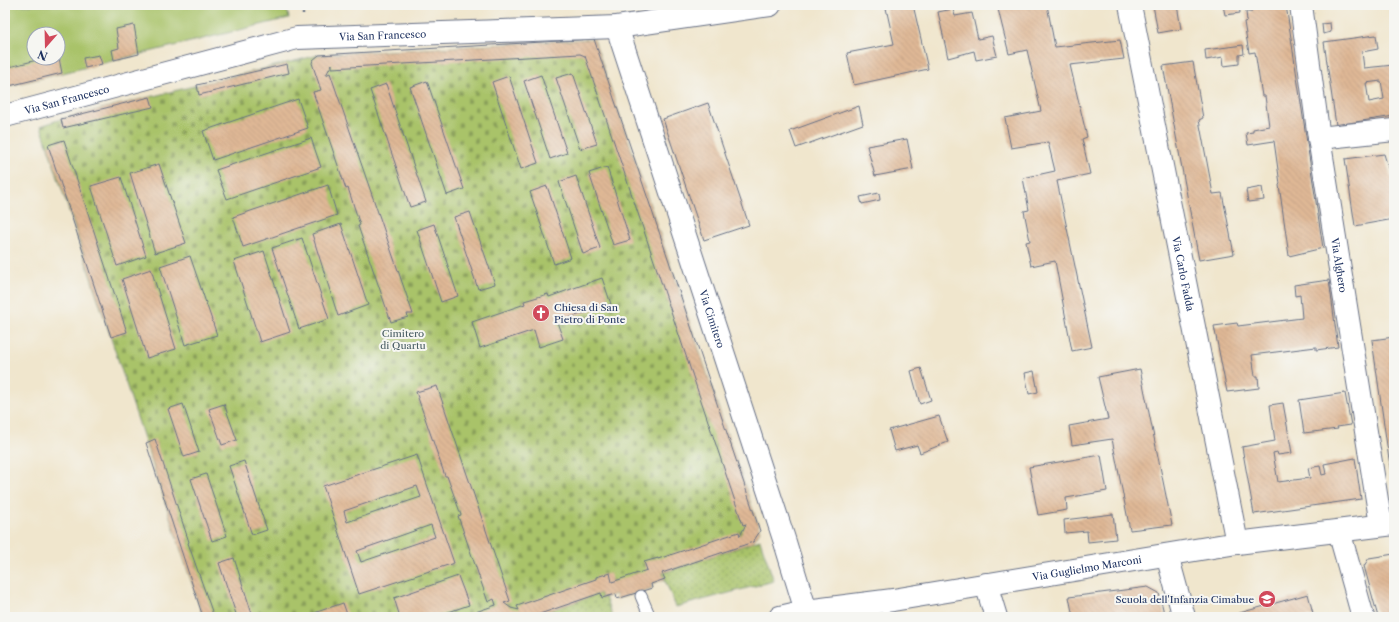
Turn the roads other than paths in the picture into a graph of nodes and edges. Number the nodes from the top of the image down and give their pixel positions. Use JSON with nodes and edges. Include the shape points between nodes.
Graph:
{"nodes":[{"id":1,"x":770,"y":5,"type":"edge"},
{"id":2,"x":1130,"y":5,"type":"edge"},
{"id":3,"x":1301,"y":5,"type":"edge"},
{"id":4,"x":617,"y":27,"type":"junction"},
{"id":5,"x":5,"y":116,"type":"edge"},
{"id":6,"x":1394,"y":130,"type":"edge"},
{"id":7,"x":1319,"y":138,"type":"junction"},
{"id":8,"x":1387,"y":525,"type":"edge"},
{"id":9,"x":1338,"y":531,"type":"junction"},
{"id":10,"x":1237,"y":543,"type":"junction"},
{"id":11,"x":1167,"y":555,"type":"junction"},
{"id":12,"x":986,"y":584,"type":"junction"},
{"id":13,"x":641,"y":596,"type":"dead end"},
{"id":14,"x":806,"y":611,"type":"junction"},
{"id":15,"x":650,"y":617,"type":"edge"},
{"id":16,"x":780,"y":617,"type":"edge"},
{"id":17,"x":996,"y":617,"type":"edge"},
{"id":18,"x":1184,"y":617,"type":"edge"},
{"id":19,"x":1362,"y":617,"type":"edge"}],
"edges":[{"from":1,"to":4,"type":"street","name":"Via San Francesco"},
{"from":2,"to":10,"type":"street","name":"Via Carlo Fadda"},
{"from":3,"to":7,"type":"street","name":"Via Alghero"},
{"from":4,"to":5,"type":"street","name":"Via San Francesco","via":[[297,38]]},
{"from":4,"to":14,"type":"street","name":"Via Cimitero"},
{"from":6,"to":7,"type":"street"},
{"from":7,"to":8,"type":"street","name":"Via Alghero"},
{"from":8,"to":9,"type":"street","name":"Via Guglielmo Marconi"},
{"from":9,"to":10,"type":"street","name":"Via Guglielmo Marconi"},
{"from":9,"to":19,"type":"street"},
{"from":10,"to":11,"type":"street","name":"Via Guglielmo Marconi"},
{"from":11,"to":12,"type":"street","name":"Via Guglielmo Marconi"},
{"from":11,"to":18,"type":"street"},
{"from":12,"to":14,"type":"street","name":"Via Guglielmo Marconi","via":[[893,600]]},
{"from":12,"to":17,"type":"street"},
{"from":13,"to":15,"type":"lane"},
{"from":14,"to":16,"type":"street","name":"Via Guglielmo Marconi"}]}
